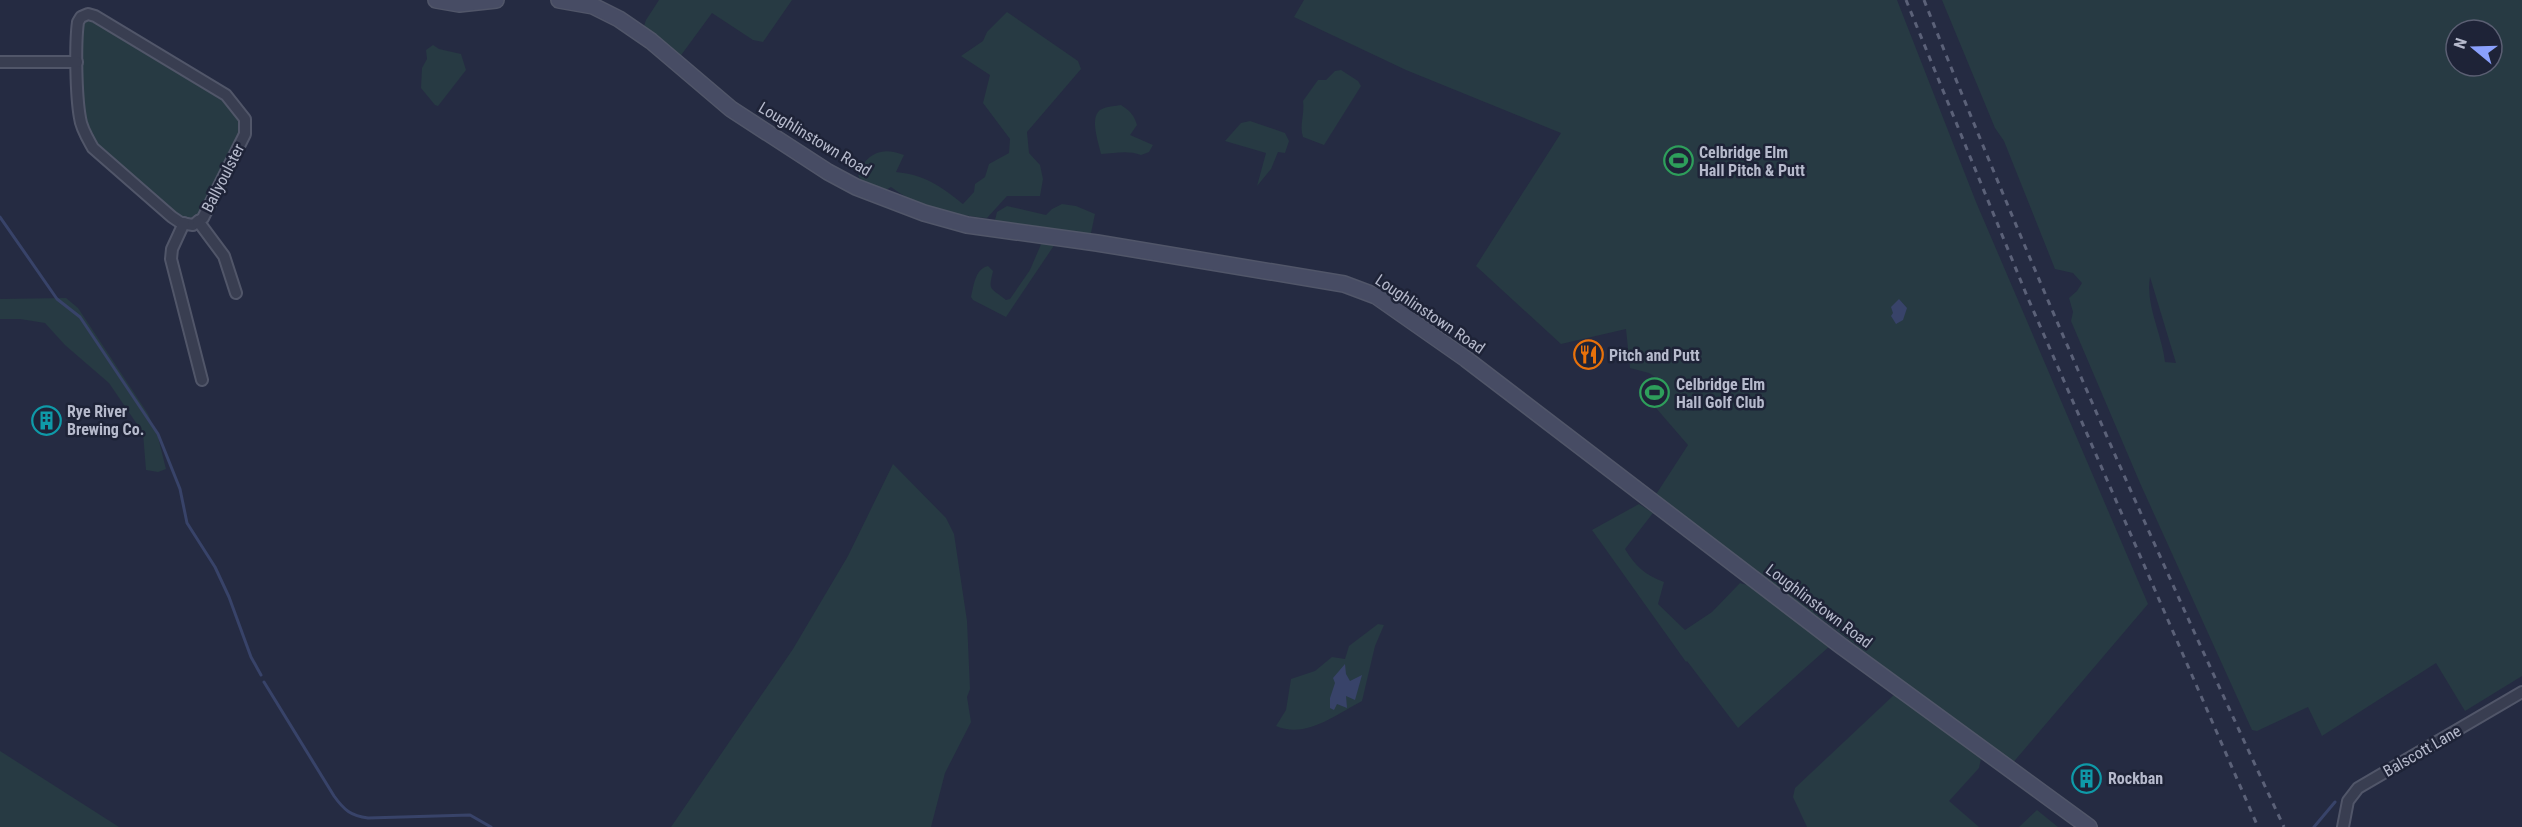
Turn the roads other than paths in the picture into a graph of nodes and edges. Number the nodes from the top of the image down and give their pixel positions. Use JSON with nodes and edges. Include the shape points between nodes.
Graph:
{"nodes":[{"id":1,"x":436,"y":0,"type":"edge"},
{"id":2,"x":496,"y":0,"type":"edge"},
{"id":3,"x":559,"y":0,"type":"edge"},
{"id":4,"x":0,"y":62,"type":"edge"},
{"id":5,"x":77,"y":62,"type":"junction"},
{"id":6,"x":198,"y":221,"type":"junction"},
{"id":7,"x":184,"y":223,"type":"junction"},
{"id":8,"x":236,"y":292,"type":"dead end"},
{"id":9,"x":202,"y":380,"type":"dead end"},
{"id":10,"x":2522,"y":692,"type":"edge"},
{"id":11,"x":2089,"y":827,"type":"edge"},
{"id":12,"x":2343,"y":827,"type":"edge"}],
"edges":[{"from":1,"to":2,"type":"street","via":[[464,4]]},
{"from":3,"to":11,"type":"street","name":"Loughlinstown Road","via":[[593,6],[613,15],[651,41],[731,109],[828,172],[924,213],[967,225],[1344,284],[1376,296],[1466,359],[1840,645]]},
{"from":4,"to":5,"type":"street"},
{"from":5,"to":6,"type":"street","name":"Ballyoulster","via":[[78,22],[87,15],[95,16],[233,102],[245,119],[245,134]]},
{"from":5,"to":7,"type":"street","name":"Ballyoulster","via":[[80,118],[93,148],[172,217]]},
{"from":6,"to":7,"type":"street","name":"Ballyoulster","via":[[193,225]]},
{"from":6,"to":8,"type":"street","via":[[224,256]]},
{"from":7,"to":9,"type":"street","via":[[171,259]]},
{"from":10,"to":12,"type":"street","name":"Balscott Lane","via":[[2358,788],[2348,801]]}]}
